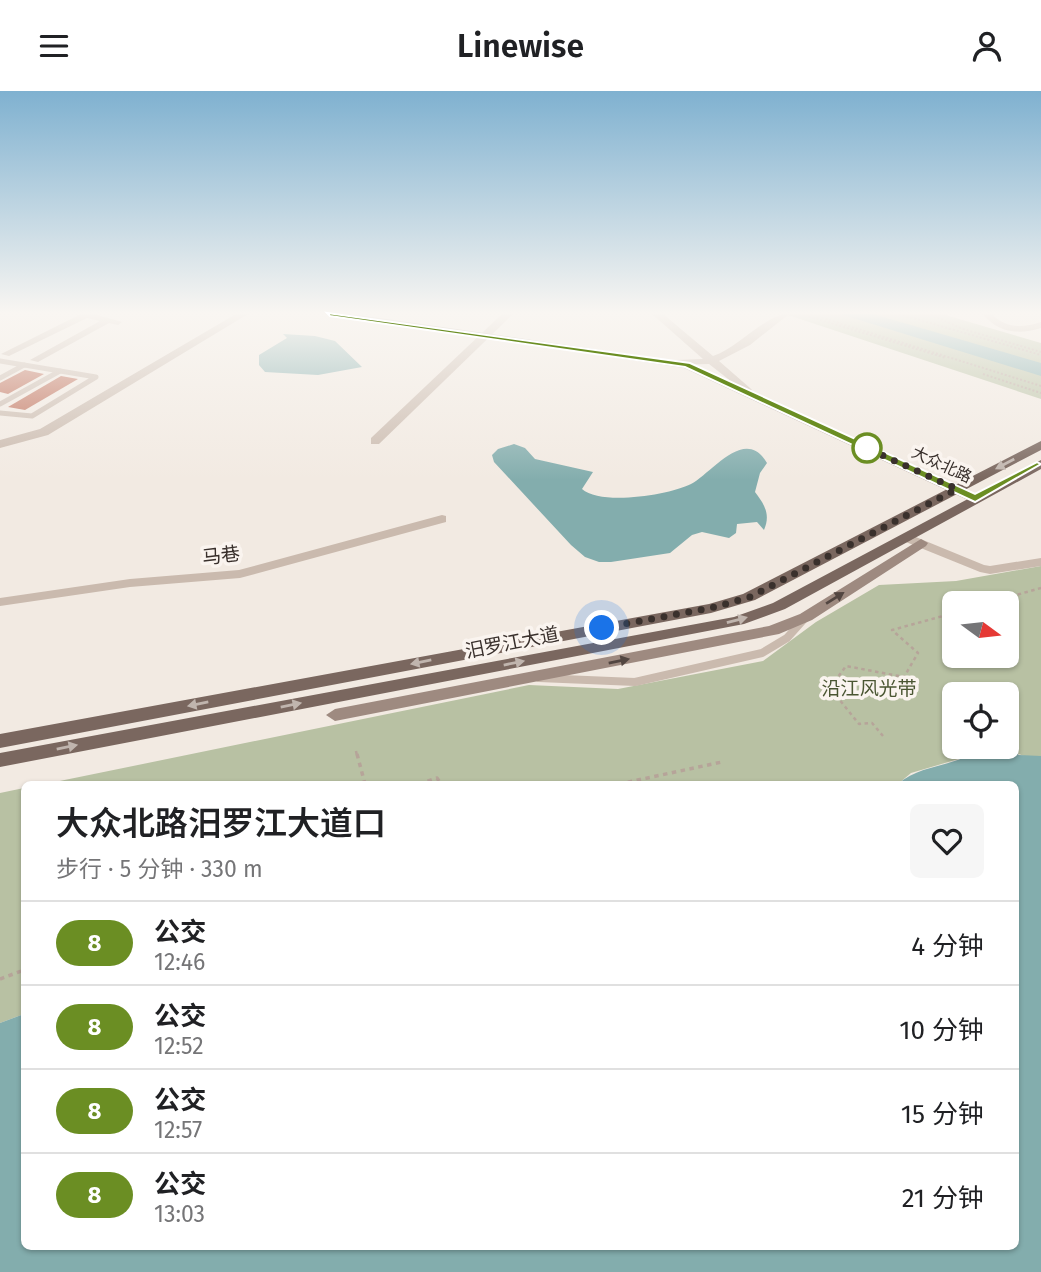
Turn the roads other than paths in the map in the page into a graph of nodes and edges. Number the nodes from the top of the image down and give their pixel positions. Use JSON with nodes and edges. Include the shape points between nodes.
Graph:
{"nodes":[{"id":1,"x":16,"y":369,"type":"edge"},
{"id":2,"x":49,"y":369,"type":"edge"},
{"id":3,"x":150,"y":369,"type":"edge"},
{"id":4,"x":448,"y":369,"type":"edge"},
{"id":5,"x":695,"y":369,"type":"edge"},
{"id":6,"x":714,"y":369,"type":"edge"},
{"id":7,"x":714,"y":369,"type":"edge"},
{"id":8,"x":60,"y":371,"type":"junction"},
{"id":9,"x":0,"y":378,"type":"edge"},
{"id":10,"x":732,"y":382,"type":"junction"},
{"id":11,"x":0,"y":404,"type":"edge"},
{"id":12,"x":0,"y":413,"type":"edge"},
{"id":13,"x":375,"y":441,"type":"dead end"},
{"id":14,"x":0,"y":444,"type":"edge"},
{"id":15,"x":1041,"y":445,"type":"edge"},
{"id":16,"x":1041,"y":464,"type":"edge"},
{"id":17,"x":973,"y":491,"type":"junction"},
{"id":18,"x":442,"y":519,"type":"dead end"},
{"id":19,"x":914,"y":540,"type":"junction"},
{"id":20,"x":1041,"y":562,"type":"edge"},
{"id":21,"x":0,"y":602,"type":"edge"},
{"id":22,"x":806,"y":617,"type":"junction"},
{"id":23,"x":529,"y":678,"type":"junction"},
{"id":24,"x":335,"y":715,"type":"dead end"},
{"id":25,"x":0,"y":741,"type":"edge"},
{"id":26,"x":0,"y":760,"type":"edge"}],
"edges":[{"from":1,"to":9,"type":"lane"},
{"from":2,"to":8,"type":"lane"},
{"from":3,"to":14,"type":"street","via":[[53,427]]},
{"from":4,"to":13,"type":"street"},
{"from":5,"to":10,"type":"main road","name":"大众北路"},
{"from":6,"to":10,"type":"main road","name":"大众北路"},
{"from":7,"to":10,"type":"street"},
{"from":8,"to":11,"type":"lane"},
{"from":8,"to":12,"type":"lane","via":[[96,379],[32,416]]},
{"from":10,"to":17,"type":"main road","name":"大众北路"},
{"from":10,"to":17,"type":"main road","name":"大众北路"},
{"from":15,"to":17,"type":"main road","name":"汨罗江大道","one_way":true},
{"from":16,"to":17,"type":"main road","name":"汨罗江大道"},
{"from":17,"to":19,"type":"main road","name":"汨罗江大道"},
{"from":17,"to":25,"type":"main road","name":"汨罗江大道","one_way":true,"via":[[773,587],[711,608]]},
{"from":18,"to":21,"type":"street","name":"马巷","via":[[240,574],[130,583]]},
{"from":19,"to":20,"type":"street","via":[[990,570]]},
{"from":22,"to":19,"type":"main road","one_way":true},
{"from":26,"to":19,"type":"main road","name":"汨罗江大道","one_way":true,"via":[[738,621]]},
{"from":23,"to":22,"type":"main road","one_way":true,"via":[[773,630]]},
{"from":22,"to":23,"type":"lane","via":[[787,638],[762,653],[635,683]]},
{"from":23,"to":24,"type":"main road"}]}
